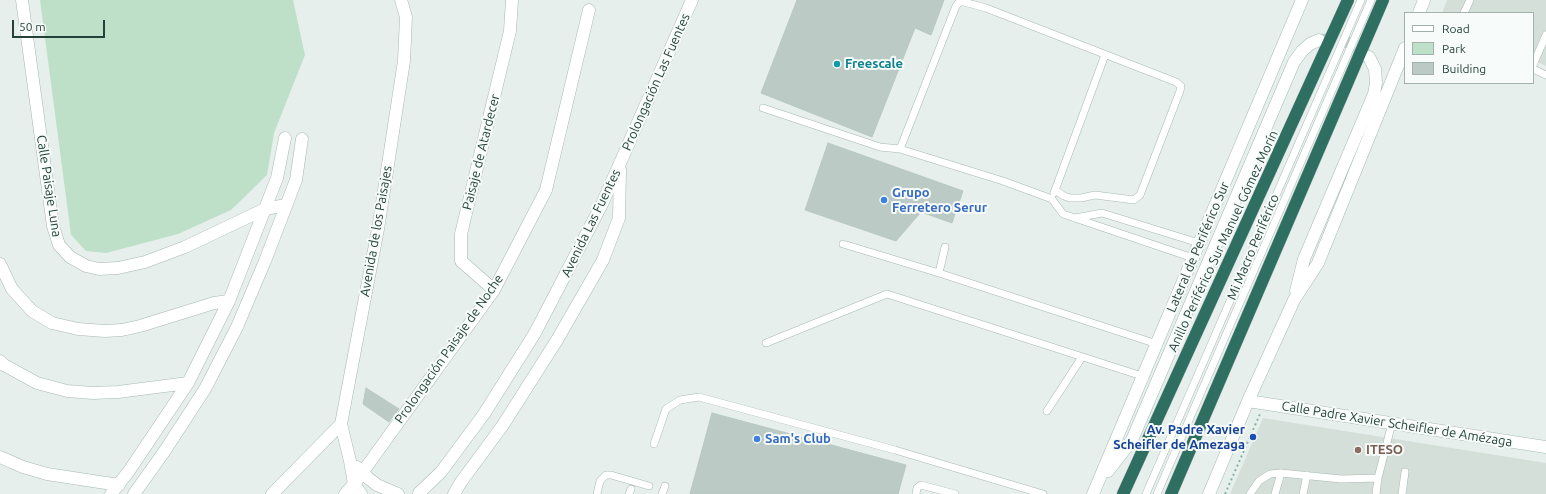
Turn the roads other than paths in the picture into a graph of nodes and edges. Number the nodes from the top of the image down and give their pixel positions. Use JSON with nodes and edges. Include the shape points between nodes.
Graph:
{"nodes":[{"id":1,"x":22,"y":0,"type":"edge"},
{"id":2,"x":401,"y":0,"type":"edge"},
{"id":3,"x":512,"y":0,"type":"edge"},
{"id":4,"x":692,"y":0,"type":"edge"},
{"id":5,"x":1302,"y":0,"type":"edge"},
{"id":6,"x":1348,"y":0,"type":"edge"},
{"id":7,"x":1361,"y":0,"type":"edge"},
{"id":8,"x":1371,"y":0,"type":"edge"},
{"id":9,"x":1383,"y":0,"type":"edge"},
{"id":10,"x":1388,"y":0,"type":"edge"},
{"id":11,"x":1424,"y":0,"type":"edge"},
{"id":12,"x":1470,"y":0,"type":"edge"},
{"id":13,"x":589,"y":10,"type":"dead end"},
{"id":14,"x":1419,"y":12,"type":"edge"},
{"id":15,"x":1464,"y":12,"type":"edge"},
{"id":16,"x":1374,"y":20,"type":"junction"},
{"id":17,"x":1546,"y":34,"type":"edge"},
{"id":18,"x":1319,"y":40,"type":"tunnel mouth"},
{"id":19,"x":1404,"y":50,"type":"edge"},
{"id":20,"x":1105,"y":55,"type":"junction"},
{"id":21,"x":1369,"y":57,"type":"tunnel mouth"},
{"id":22,"x":1534,"y":63,"type":"edge"},
{"id":23,"x":1534,"y":69,"type":"edge"},
{"id":24,"x":1546,"y":75,"type":"edge"},
{"id":25,"x":763,"y":108,"type":"dead end"},
{"id":26,"x":285,"y":138,"type":"dead end"},
{"id":27,"x":302,"y":140,"type":"dead end"},
{"id":28,"x":900,"y":149,"type":"junction"},
{"id":29,"x":620,"y":164,"type":"junction"},
{"id":30,"x":1055,"y":190,"type":"junction"},
{"id":31,"x":1052,"y":199,"type":"junction"},
{"id":32,"x":286,"y":205,"type":"junction"},
{"id":33,"x":265,"y":209,"type":"junction"},
{"id":34,"x":1075,"y":218,"type":"junction"},
{"id":35,"x":1199,"y":243,"type":"junction"},
{"id":36,"x":843,"y":244,"type":"dead end"},
{"id":37,"x":945,"y":247,"type":"dead end"},
{"id":38,"x":1193,"y":258,"type":"junction"},
{"id":39,"x":0,"y":264,"type":"edge"},
{"id":40,"x":939,"y":273,"type":"junction"},
{"id":41,"x":494,"y":290,"type":"junction"},
{"id":42,"x":1294,"y":300,"type":"junction"},
{"id":43,"x":229,"y":301,"type":"junction"},
{"id":44,"x":766,"y":343,"type":"dead end"},
{"id":45,"x":1157,"y":344,"type":"junction"},
{"id":46,"x":1082,"y":357,"type":"junction"},
{"id":47,"x":0,"y":361,"type":"edge"},
{"id":48,"x":1142,"y":376,"type":"junction"},
{"id":49,"x":188,"y":383,"type":"junction"},
{"id":50,"x":1248,"y":401,"type":"junction"},
{"id":51,"x":1047,"y":411,"type":"dead end"},
{"id":52,"x":1392,"y":423,"type":"junction"},
{"id":53,"x":341,"y":424,"type":"junction"},
{"id":54,"x":654,"y":444,"type":"dead end"},
{"id":55,"x":1546,"y":447,"type":"edge"},
{"id":56,"x":0,"y":457,"type":"edge"},
{"id":57,"x":350,"y":461,"type":"junction"},
{"id":58,"x":362,"y":472,"type":"junction"},
{"id":59,"x":1405,"y":472,"type":"dead end"},
{"id":60,"x":1281,"y":473,"type":"junction"},
{"id":61,"x":1307,"y":474,"type":"junction"},
{"id":62,"x":1378,"y":478,"type":"junction"},
{"id":63,"x":354,"y":484,"type":"junction"},
{"id":64,"x":649,"y":486,"type":"dead end"},
{"id":65,"x":665,"y":486,"type":"dead end"},
{"id":66,"x":115,"y":489,"type":"edge"},
{"id":67,"x":1095,"y":489,"type":"edge"},
{"id":68,"x":134,"y":494,"type":"edge"},
{"id":69,"x":272,"y":494,"type":"edge"},
{"id":70,"x":345,"y":494,"type":"edge"},
{"id":71,"x":361,"y":494,"type":"edge"},
{"id":72,"x":398,"y":494,"type":"edge"},
{"id":73,"x":419,"y":494,"type":"edge"},
{"id":74,"x":454,"y":494,"type":"edge"},
{"id":75,"x":597,"y":494,"type":"edge"},
{"id":76,"x":662,"y":494,"type":"edge"},
{"id":77,"x":916,"y":494,"type":"edge"},
{"id":78,"x":953,"y":494,"type":"edge"},
{"id":79,"x":1043,"y":494,"type":"edge"},
{"id":80,"x":1122,"y":494,"type":"edge"},
{"id":81,"x":1146,"y":494,"type":"edge"},
{"id":82,"x":1157,"y":494,"type":"edge"},
{"id":83,"x":1171,"y":494,"type":"edge"},
{"id":84,"x":1208,"y":494,"type":"edge"},
{"id":85,"x":1250,"y":494,"type":"edge"},
{"id":86,"x":1275,"y":494,"type":"edge"},
{"id":87,"x":1304,"y":494,"type":"edge"},
{"id":88,"x":1376,"y":494,"type":"edge"},
{"id":89,"x":1402,"y":494,"type":"edge"}],
"edges":[{"from":1,"to":33,"type":"street","name":"Calle Paisaje Luna","via":[[53,226],[59,245],[70,257],[86,266],[99,269],[145,262],[221,231]]},
{"from":2,"to":53,"type":"street","name":"Avenida de los Paisajes","via":[[406,17],[404,61],[378,230]]},
{"from":3,"to":41,"type":"street","name":"Paisaje de Atardecer","via":[[510,31],[461,234],[461,261]]},
{"from":4,"to":29,"type":"street","name":"Prolongación Las Fuentes"},
{"from":5,"to":35,"type":"street","name":"Lateral de Periférico Sur"},
{"from":6,"to":80,"type":"highway","name":"Anillo Periférico Sur Manuel Gómez Morín"},
{"from":7,"to":81,"type":"lane","name":"Mi Macro Periférico"},
{"from":8,"to":82,"type":"lane","name":"Mi Macro Periférico"},
{"from":9,"to":16,"type":"highway"},
{"from":10,"to":16,"type":"highway"},
{"from":11,"to":14,"type":"street"},
{"from":12,"to":15,"type":"lane"},
{"from":13,"to":41,"type":"street","name":"Prolongación Paisaje de Noche","via":[[546,190]]},
{"from":16,"to":83,"type":"highway"},
{"from":17,"to":22,"type":"lane"},
{"from":18,"to":67,"type":"street","via":[[1302,51],[1294,62],[1132,440]]},
{"from":19,"to":42,"type":"street","via":[[1318,263]]},
{"from":20,"to":28,"type":"lane","via":[[986,8],[960,1]]},
{"from":20,"to":30,"type":"lane"},
{"from":20,"to":30,"type":"lane","via":[[1176,82],[1180,86],[1180,91],[1140,195],[1134,200],[1095,195],[1070,198]]},
{"from":21,"to":42,"type":"street","via":[[1375,69],[1374,94],[1304,259]]},
{"from":23,"to":24,"type":"lane"},
{"from":25,"to":28,"type":"lane","via":[[880,147]]},
{"from":26,"to":33,"type":"street","via":[[277,178]]},
{"from":27,"to":32,"type":"street","via":[[296,180]]},
{"from":28,"to":31,"type":"lane"},
{"from":29,"to":73,"type":"street","name":"Avenida Las Fuentes","via":[[535,333],[484,414],[441,472]]},
{"from":29,"to":74,"type":"street","name":"Avenida Las Fuentes","via":[[619,218],[603,260],[557,340],[503,425]]},
{"from":30,"to":31,"type":"lane"},
{"from":31,"to":34,"type":"lane","via":[[1063,214]]},
{"from":32,"to":33,"type":"street","name":"Calle Paisaje Luna"},
{"from":32,"to":68,"type":"street","via":[[252,293],[208,382]]},
{"from":33,"to":43,"type":"street"},
{"from":34,"to":35,"type":"lane","via":[[1102,213]]},
{"from":34,"to":38,"type":"lane"},
{"from":35,"to":38,"type":"street","name":"Lateral de Periférico Sur"},
{"from":36,"to":40,"type":"lane"},
{"from":37,"to":40,"type":"lane"},
{"from":38,"to":45,"type":"street","name":"Lateral de Periférico Sur"},
{"from":39,"to":43,"type":"street","via":[[12,289],[32,311],[52,323],[78,330],[122,330]]},
{"from":40,"to":45,"type":"lane"},
{"from":41,"to":58,"type":"street","name":"Prolongación Paisaje de Noche"},
{"from":42,"to":50,"type":"street"},
{"from":43,"to":49,"type":"street"},
{"from":44,"to":46,"type":"lane","via":[[887,294]]},
{"from":45,"to":48,"type":"street","name":"Lateral de Periférico Sur"},
{"from":46,"to":48,"type":"lane"},
{"from":46,"to":51,"type":"lane"},
{"from":47,"to":49,"type":"street","via":[[37,383],[67,391],[118,392]]},
{"from":48,"to":67,"type":"street","name":"Lateral de Periférico Sur"},
{"from":49,"to":66,"type":"street"},
{"from":50,"to":52,"type":"street","name":"Calle Padre Xavier Scheifler de Amézaga"},
{"from":50,"to":84,"type":"street"},
{"from":52,"to":55,"type":"street","name":"Calle Padre Xavier Scheifler de Amézaga"},
{"from":52,"to":62,"type":"lane"},
{"from":53,"to":57,"type":"street","name":"Avenida de los Paisajes"},
{"from":53,"to":69,"type":"street"},
{"from":54,"to":79,"type":"lane","via":[[666,409],[680,400],[699,397],[895,450]]},
{"from":56,"to":66,"type":"street","via":[[47,474]]},
{"from":57,"to":58,"type":"street"},
{"from":57,"to":63,"type":"street","name":"Avenida de los Paisajes"},
{"from":58,"to":63,"type":"street","name":"Prolongación Paisaje de Noche"},
{"from":58,"to":72,"type":"street","via":[[377,485]]},
{"from":59,"to":89,"type":"lane"},
{"from":60,"to":61,"type":"lane"},
{"from":60,"to":85,"type":"lane","via":[[1270,474],[1259,481]]},
{"from":60,"to":86,"type":"lane"},
{"from":61,"to":62,"type":"lane","via":[[1341,479]]},
{"from":61,"to":87,"type":"lane"},
{"from":62,"to":88,"type":"lane"},
{"from":63,"to":70,"type":"street","name":"Prolongación Paisaje de Noche"},
{"from":63,"to":71,"type":"street","name":"Avenida de los Paisajes"},
{"from":64,"to":75,"type":"lane","via":[[606,475],[600,481]]},
{"from":65,"to":76,"type":"lane"},
{"from":77,"to":78,"type":"lane","via":[[920,485]]}]}
